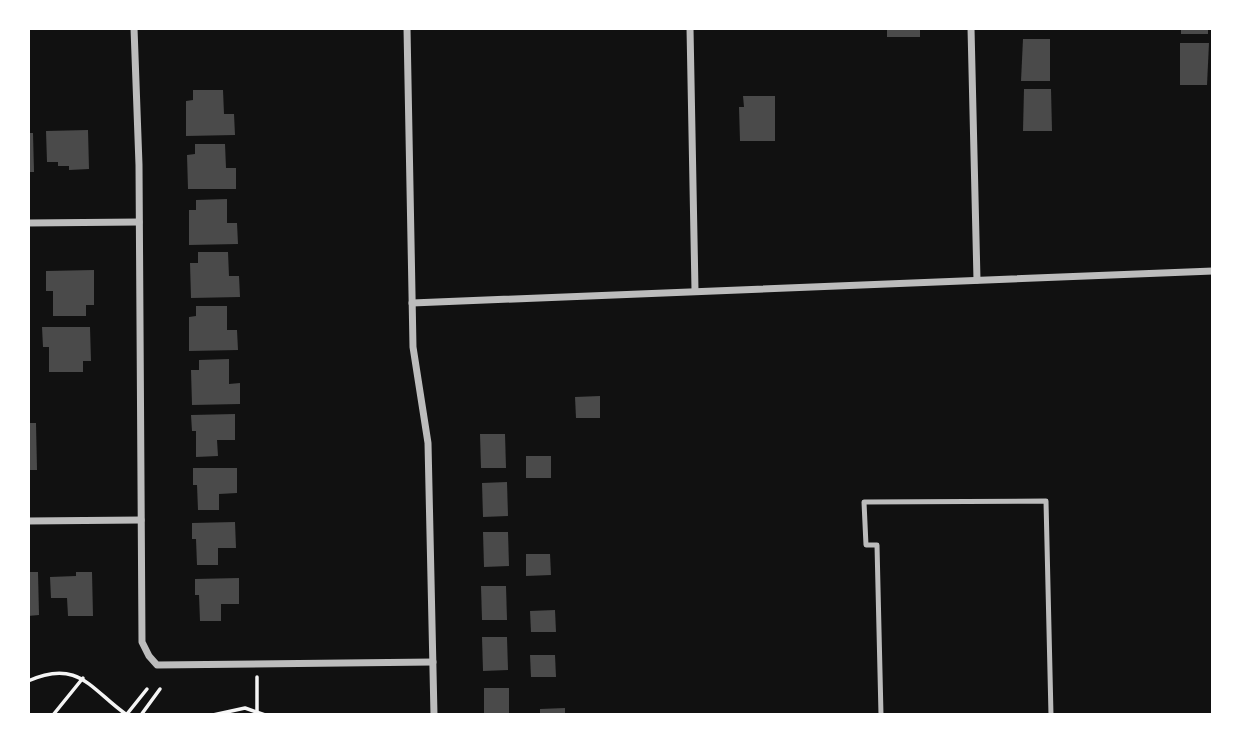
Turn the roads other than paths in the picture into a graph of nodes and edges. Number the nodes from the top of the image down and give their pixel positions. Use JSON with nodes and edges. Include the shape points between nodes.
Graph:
{"nodes":[{"id":1,"x":134,"y":28,"type":"edge"},
{"id":2,"x":407,"y":28,"type":"edge"},
{"id":3,"x":690,"y":28,"type":"edge"},
{"id":4,"x":971,"y":28,"type":"edge"},
{"id":5,"x":139,"y":222,"type":"junction"},
{"id":6,"x":28,"y":223,"type":"edge"},
{"id":7,"x":1213,"y":271,"type":"edge"},
{"id":8,"x":977,"y":280,"type":"junction"},
{"id":9,"x":695,"y":290,"type":"junction"},
{"id":10,"x":412,"y":303,"type":"junction"},
{"id":11,"x":141,"y":520,"type":"junction"},
{"id":12,"x":28,"y":521,"type":"edge"},
{"id":13,"x":433,"y":662,"type":"junction"},
{"id":14,"x":434,"y":715,"type":"edge"},
{"id":15,"x":881,"y":715,"type":"edge"},
{"id":16,"x":1051,"y":715,"type":"edge"}],
"edges":[{"from":1,"to":5,"type":"street"},
{"from":2,"to":10,"type":"street"},
{"from":3,"to":9,"type":"street"},
{"from":4,"to":8,"type":"street"},
{"from":5,"to":6,"type":"street"},
{"from":5,"to":11,"type":"street"},
{"from":7,"to":8,"type":"street"},
{"from":8,"to":9,"type":"street"},
{"from":9,"to":10,"type":"street"},
{"from":10,"to":13,"type":"street","via":[[413,347],[428,443]]},
{"from":11,"to":12,"type":"street"},
{"from":11,"to":13,"type":"street","via":[[142,642],[157,665]]},
{"from":13,"to":14,"type":"street"},
{"from":15,"to":16,"type":"lane","via":[[877,545],[866,545],[864,502],[1046,501]]}]}
